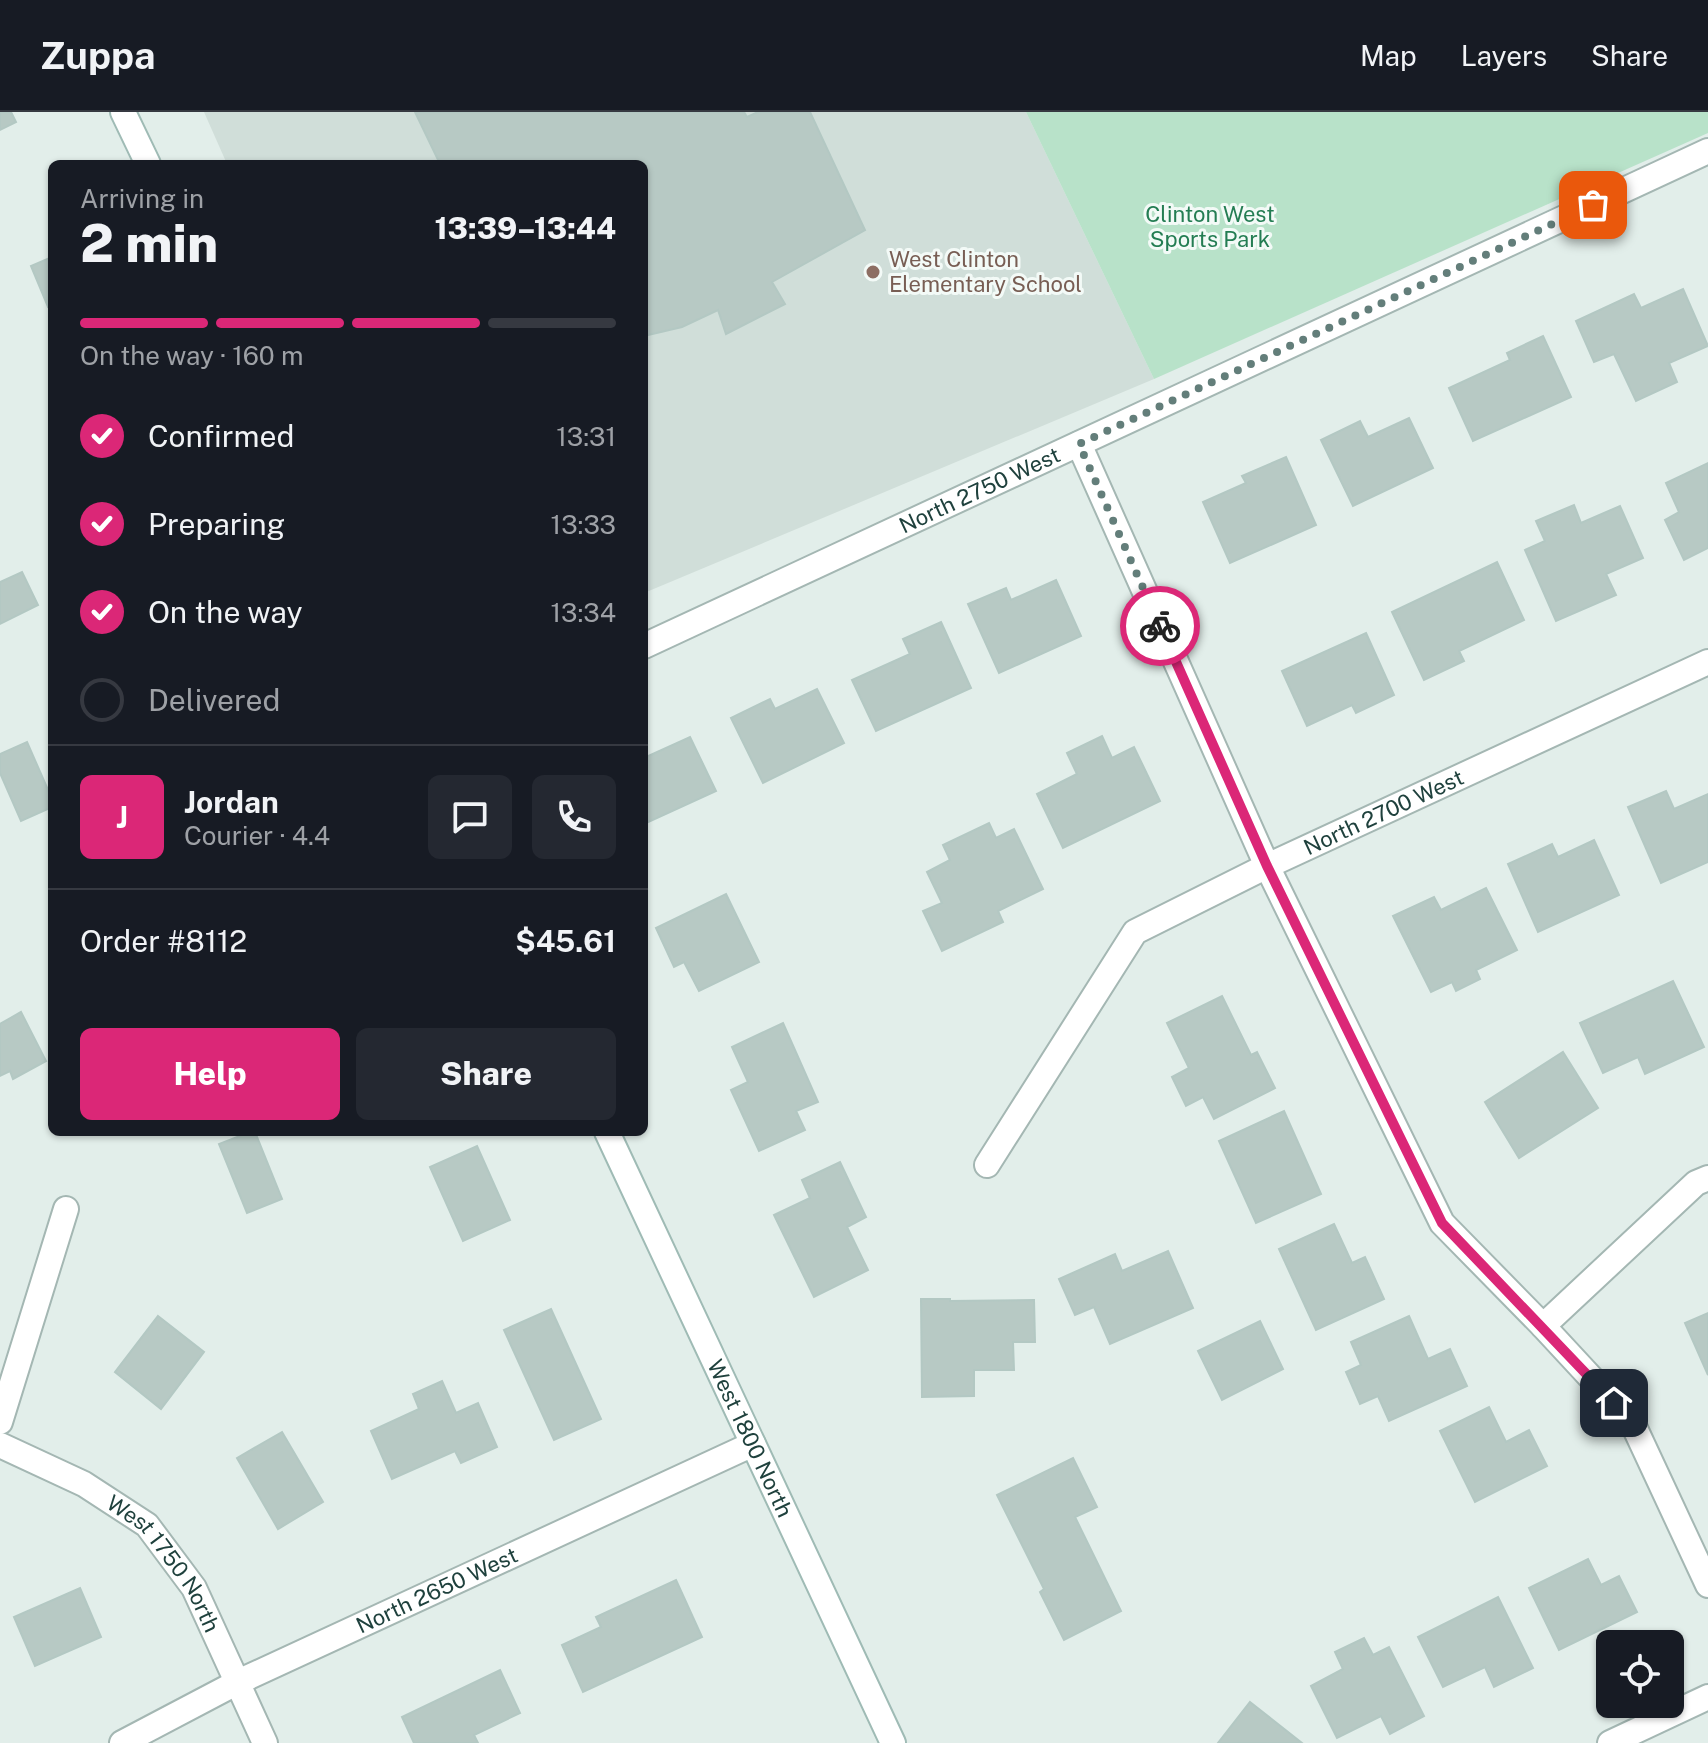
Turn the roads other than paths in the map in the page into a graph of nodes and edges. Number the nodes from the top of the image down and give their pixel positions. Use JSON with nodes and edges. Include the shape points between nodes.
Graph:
{"nodes":[{"id":1,"x":123,"y":112,"type":"edge"},
{"id":2,"x":1708,"y":151,"type":"edge"},
{"id":3,"x":146,"y":160,"type":"edge"},
{"id":4,"x":1079,"y":444,"type":"junction"},
{"id":5,"x":648,"y":644,"type":"edge"},
{"id":6,"x":1708,"y":662,"type":"edge"},
{"id":7,"x":1267,"y":866,"type":"junction"},
{"id":8,"x":609,"y":1136,"type":"edge"},
{"id":9,"x":987,"y":1165,"type":"dead end"},
{"id":10,"x":1708,"y":1178,"type":"edge"},
{"id":11,"x":66,"y":1209,"type":"dead end"},
{"id":12,"x":1543,"y":1326,"type":"junction"},
{"id":13,"x":0,"y":1422,"type":"edge"},
{"id":14,"x":753,"y":1444,"type":"junction"},
{"id":15,"x":0,"y":1445,"type":"edge"},
{"id":16,"x":1708,"y":1585,"type":"edge"},
{"id":17,"x":238,"y":1682,"type":"junction"},
{"id":18,"x":1708,"y":1697,"type":"edge"},
{"id":19,"x":122,"y":1743,"type":"edge"},
{"id":20,"x":265,"y":1743,"type":"edge"},
{"id":21,"x":893,"y":1743,"type":"edge"},
{"id":22,"x":1610,"y":1743,"type":"edge"}],
"edges":[{"from":1,"to":3,"type":"street"},
{"from":2,"to":4,"type":"street","name":"North 2750 West"},
{"from":4,"to":5,"type":"street","name":"North 2750 West"},
{"from":4,"to":7,"type":"street"},
{"from":6,"to":7,"type":"street","name":"North 2700 West"},
{"from":7,"to":9,"type":"street","name":"North 2700 West","via":[[1135,932]]},
{"from":7,"to":12,"type":"street","via":[[1442,1223]]},
{"from":8,"to":14,"type":"street","name":"West 1800 North"},
{"from":10,"to":12,"type":"street","via":[[1696,1183]]},
{"from":11,"to":13,"type":"street"},
{"from":12,"to":16,"type":"street","via":[[1632,1422]]},
{"from":14,"to":17,"type":"street","name":"North 2650 West"},
{"from":14,"to":21,"type":"street","name":"West 1800 North"},
{"from":15,"to":17,"type":"street","name":"West 1750 North","via":[[84,1484],[147,1525],[194,1588]]},
{"from":17,"to":19,"type":"street","name":"North 2650 West"},
{"from":17,"to":20,"type":"street","name":"West 1750 North"},
{"from":18,"to":22,"type":"street"}]}
